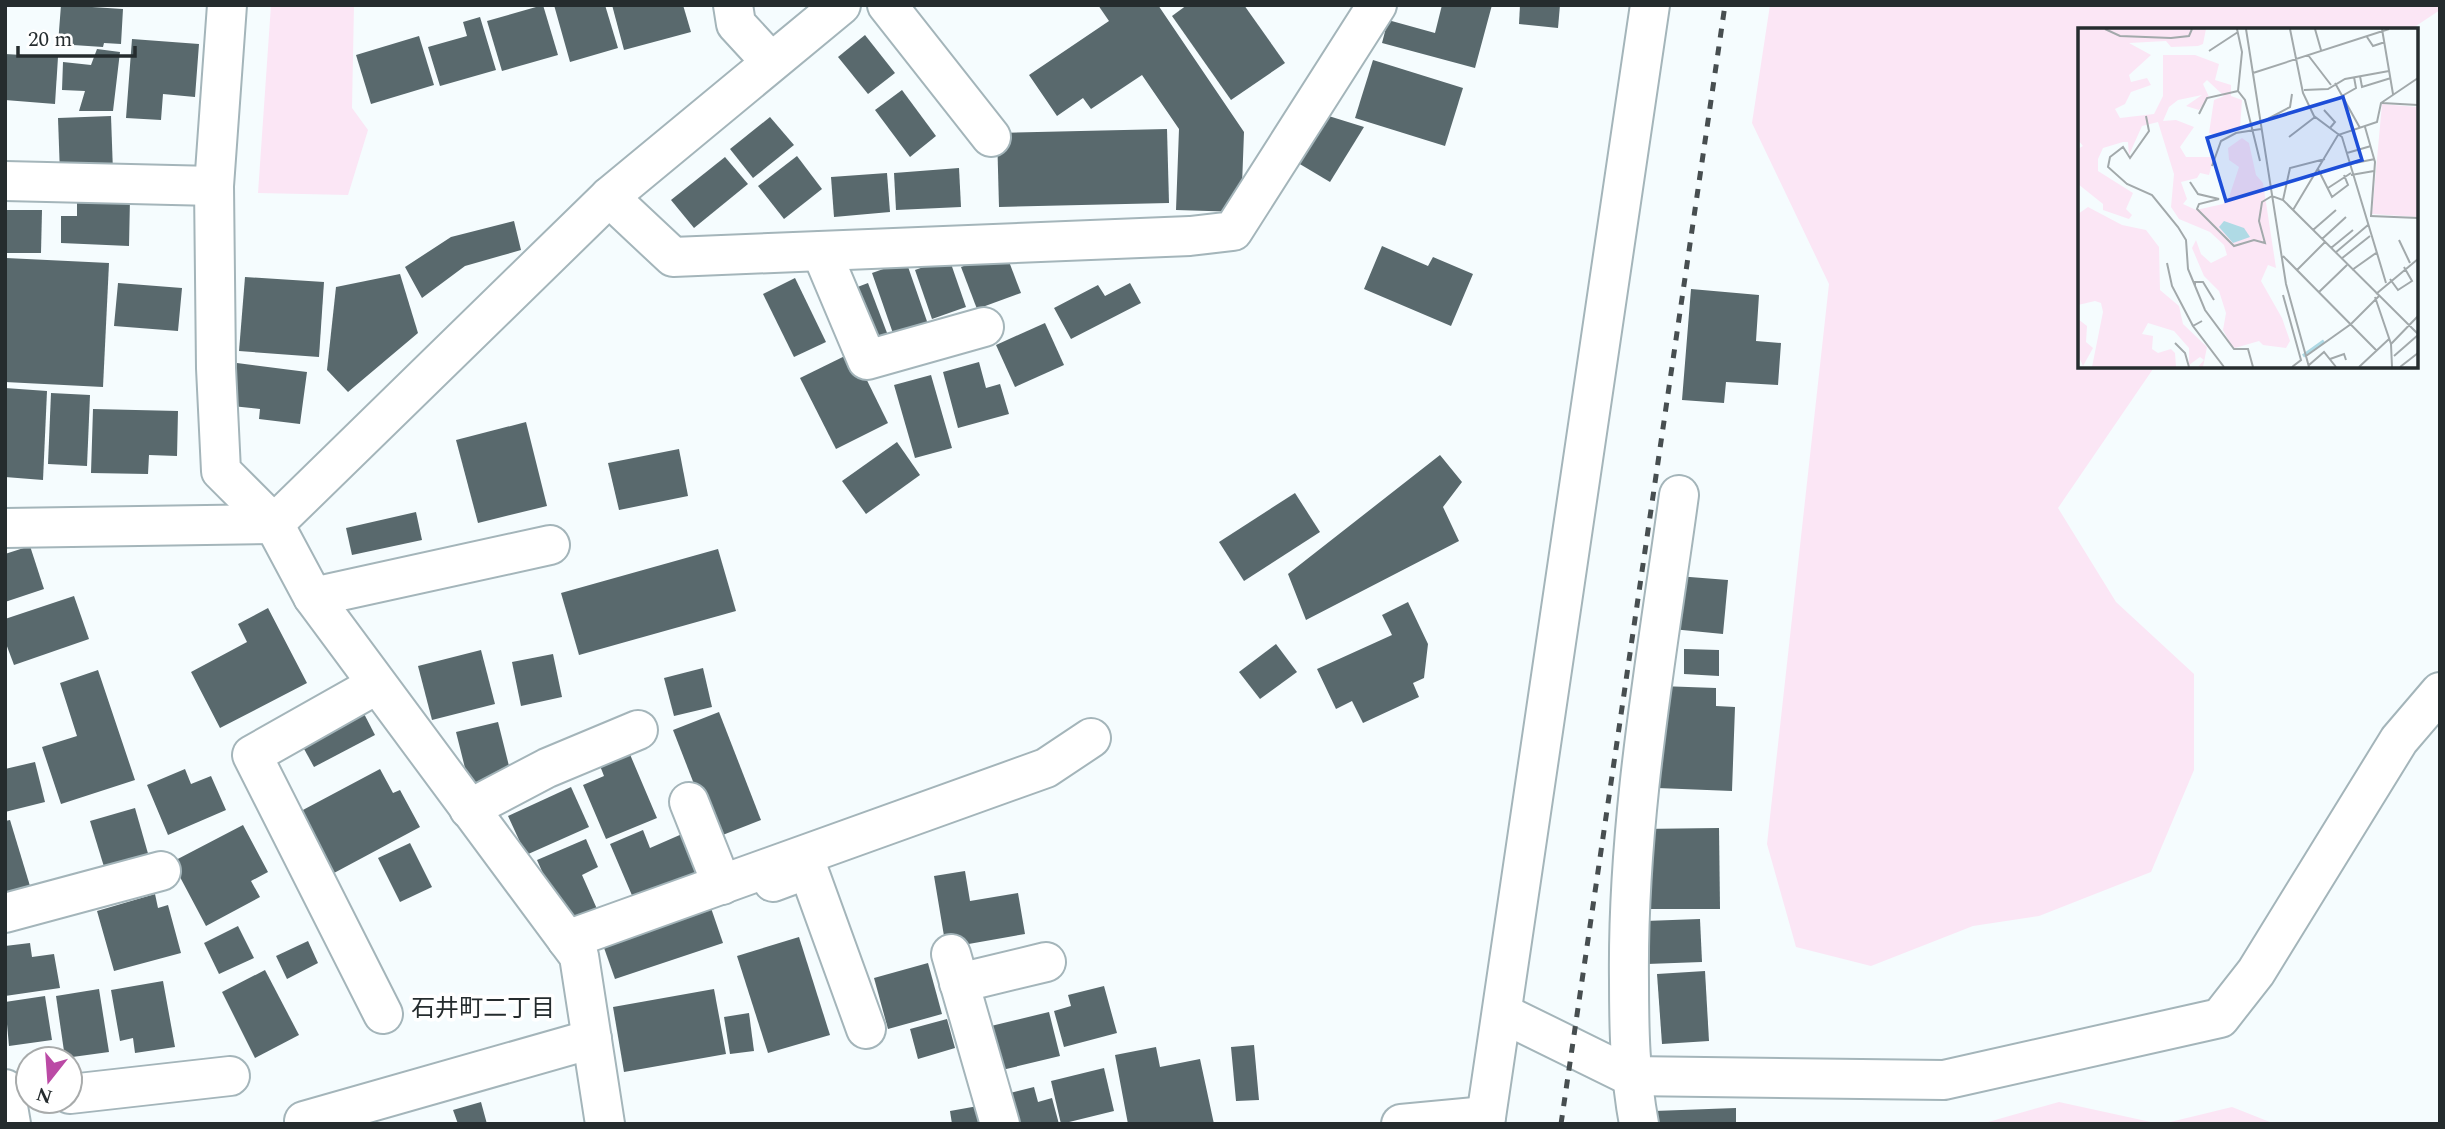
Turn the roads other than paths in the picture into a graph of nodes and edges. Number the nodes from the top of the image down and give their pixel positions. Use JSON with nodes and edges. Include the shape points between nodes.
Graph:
{"nodes":[{"id":1,"x":227,"y":5,"type":"edge"},
{"id":2,"x":733,"y":5,"type":"edge"},
{"id":3,"x":841,"y":5,"type":"edge"},
{"id":4,"x":887,"y":5,"type":"edge"},
{"id":5,"x":1377,"y":5,"type":"edge"},
{"id":6,"x":1650,"y":5,"type":"edge"},
{"id":7,"x":771,"y":62,"type":"junction"},
{"id":8,"x":991,"y":137,"type":"dead end"},
{"id":9,"x":5,"y":181,"type":"edge"},
{"id":10,"x":214,"y":186,"type":"junction"},
{"id":11,"x":610,"y":197,"type":"junction"},
{"id":12,"x":821,"y":251,"type":"junction"},
{"id":13,"x":984,"y":327,"type":"dead end"},
{"id":14,"x":1679,"y":495,"type":"dead end"},
{"id":15,"x":274,"y":524,"type":"junction"},
{"id":16,"x":5,"y":528,"type":"edge"},
{"id":17,"x":550,"y":545,"type":"dead end"},
{"id":18,"x":313,"y":597,"type":"junction"},
{"id":19,"x":376,"y":685,"type":"junction"},
{"id":20,"x":2440,"y":692,"type":"edge"},
{"id":21,"x":638,"y":730,"type":"dead end"},
{"id":22,"x":1091,"y":738,"type":"dead end"},
{"id":23,"x":689,"y":802,"type":"dead end"},
{"id":24,"x":469,"y":809,"type":"junction"},
{"id":25,"x":161,"y":871,"type":"dead end"},
{"id":26,"x":731,"y":882,"type":"junction"},
{"id":27,"x":5,"y":913,"type":"edge"},
{"id":28,"x":567,"y":940,"type":"junction"},
{"id":29,"x":1046,"y":962,"type":"dead end"},
{"id":30,"x":1502,"y":1013,"type":"junction"},
{"id":31,"x":383,"y":1014,"type":"dead end"},
{"id":32,"x":866,"y":1029,"type":"dead end"},
{"id":33,"x":592,"y":1039,"type":"junction"},
{"id":34,"x":230,"y":1076,"type":"dead end"},
{"id":35,"x":1630,"y":1076,"type":"junction"},
{"id":36,"x":84,"y":1092,"type":"edge"},
{"id":37,"x":1485,"y":1120,"type":"edge"},
{"id":38,"x":304,"y":1121,"type":"dead end"},
{"id":39,"x":605,"y":1124,"type":"edge"},
{"id":40,"x":1000,"y":1124,"type":"edge"},
{"id":41,"x":1401,"y":1124,"type":"edge"},
{"id":42,"x":1639,"y":1124,"type":"edge"}],
"edges":[{"from":1,"to":10,"type":"street"},
{"from":2,"to":7,"type":"street","via":[[736,24]]},
{"from":3,"to":7,"type":"street"},
{"from":4,"to":8,"type":"street"},
{"from":5,"to":12,"type":"street","via":[[1233,231]]},
{"from":6,"to":30,"type":"street"},
{"from":7,"to":11,"type":"street"},
{"from":9,"to":10,"type":"street"},
{"from":10,"to":15,"type":"street","via":[[221,471]]},
{"from":11,"to":12,"type":"street","via":[[673,257]]},
{"from":11,"to":15,"type":"street"},
{"from":12,"to":13,"type":"street","via":[[867,360]]},
{"from":14,"to":35,"type":"street","via":[[1634,825],[1628,909]]},
{"from":15,"to":16,"type":"street"},
{"from":15,"to":18,"type":"street"},
{"from":17,"to":18,"type":"street"},
{"from":18,"to":19,"type":"street"},
{"from":19,"to":24,"type":"street"},
{"from":19,"to":31,"type":"street","via":[[252,755]]},
{"from":20,"to":35,"type":"street","via":[[2399,740],[2256,972],[2220,1018],[1944,1080]]},
{"from":21,"to":24,"type":"street","via":[[547,768]]},
{"from":22,"to":26,"type":"street","via":[[1046,768]]},
{"from":23,"to":26,"type":"street"},
{"from":24,"to":28,"type":"street"},
{"from":25,"to":27,"type":"street"},
{"from":26,"to":28,"type":"street"},
{"from":26,"to":32,"type":"street","via":[[744,892],[808,869]]},
{"from":28,"to":33,"type":"street","via":[[579,956]]},
{"from":29,"to":40,"type":"street","via":[[955,968]]},
{"from":30,"to":35,"type":"street"},
{"from":30,"to":37,"type":"street"},
{"from":33,"to":38,"type":"street"},
{"from":33,"to":39,"type":"street"},
{"from":34,"to":36,"type":"street"},
{"from":35,"to":42,"type":"street"},
{"from":37,"to":41,"type":"street"}]}
